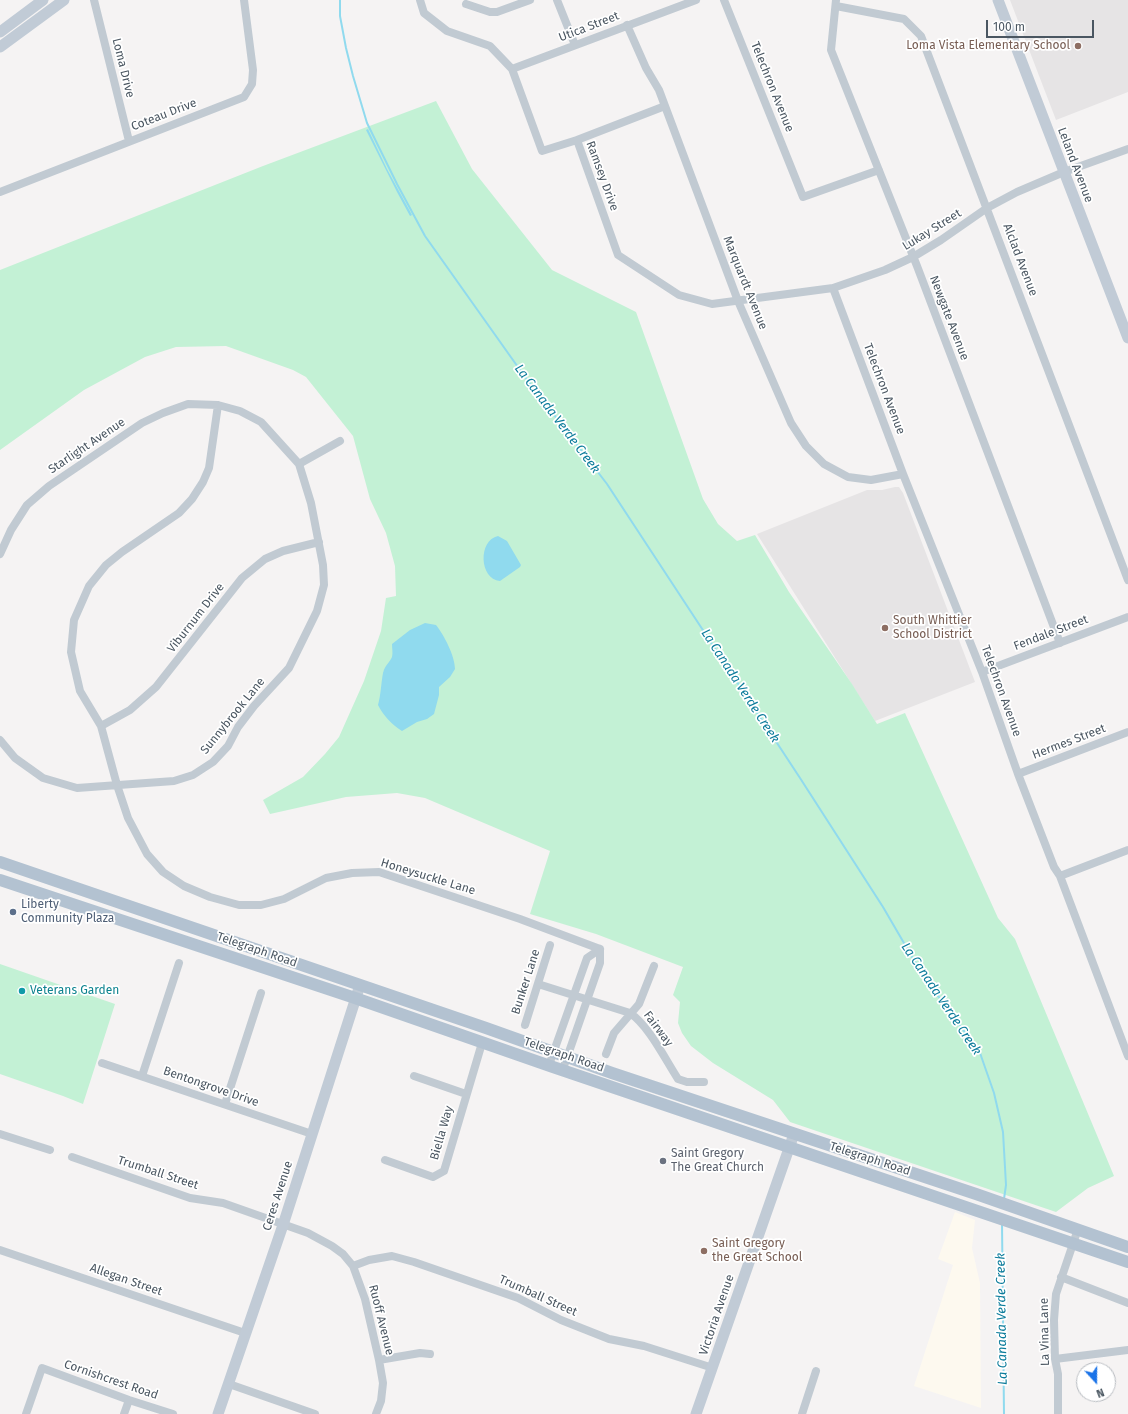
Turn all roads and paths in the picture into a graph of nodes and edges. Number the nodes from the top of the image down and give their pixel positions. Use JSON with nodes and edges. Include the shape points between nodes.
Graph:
{"nodes":[{"id":1,"x":43,"y":0,"type":"edge"},
{"id":2,"x":64,"y":0,"type":"edge"},
{"id":3,"x":94,"y":0,"type":"edge"},
{"id":4,"x":244,"y":0,"type":"edge"},
{"id":5,"x":420,"y":0,"type":"edge"},
{"id":6,"x":530,"y":0,"type":"edge"},
{"id":7,"x":557,"y":0,"type":"edge"},
{"id":8,"x":696,"y":0,"type":"edge"},
{"id":9,"x":724,"y":0,"type":"edge"},
{"id":10,"x":998,"y":0,"type":"edge"},
{"id":11,"x":836,"y":3,"type":"edge"},
{"id":12,"x":466,"y":4,"type":"dead end"},
{"id":13,"x":627,"y":25,"type":"junction"},
{"id":14,"x":0,"y":32,"type":"edge"},
{"id":15,"x":575,"y":45,"type":"junction"},
{"id":16,"x":0,"y":47,"type":"edge"},
{"id":17,"x":512,"y":69,"type":"junction"},
{"id":18,"x":665,"y":106,"type":"junction"},
{"id":19,"x":578,"y":140,"type":"junction"},
{"id":20,"x":129,"y":141,"type":"junction"},
{"id":21,"x":1128,"y":148,"type":"edge"},
{"id":22,"x":879,"y":170,"type":"junction"},
{"id":23,"x":1064,"y":172,"type":"junction"},
{"id":24,"x":0,"y":192,"type":"edge"},
{"id":25,"x":987,"y":208,"type":"junction"},
{"id":26,"x":913,"y":257,"type":"junction"},
{"id":27,"x":833,"y":288,"type":"junction"},
{"id":28,"x":738,"y":301,"type":"junction"},
{"id":29,"x":1128,"y":338,"type":"edge"},
{"id":30,"x":218,"y":405,"type":"junction"},
{"id":31,"x":340,"y":440,"type":"dead end"},
{"id":32,"x":299,"y":464,"type":"junction"},
{"id":33,"x":903,"y":474,"type":"junction"},
{"id":34,"x":319,"y":542,"type":"junction"},
{"id":35,"x":0,"y":554,"type":"edge"},
{"id":36,"x":1128,"y":580,"type":"edge"},
{"id":37,"x":1128,"y":616,"type":"edge"},
{"id":38,"x":1060,"y":643,"type":"junction"},
{"id":39,"x":982,"y":672,"type":"junction"},
{"id":40,"x":101,"y":726,"type":"junction"},
{"id":41,"x":1128,"y":732,"type":"edge"},
{"id":42,"x":0,"y":740,"type":"edge"},
{"id":43,"x":1018,"y":774,"type":"junction"},
{"id":44,"x":117,"y":785,"type":"junction"},
{"id":45,"x":1128,"y":850,"type":"edge"},
{"id":46,"x":0,"y":862,"type":"edge"},
{"id":47,"x":1060,"y":876,"type":"junction"},
{"id":48,"x":0,"y":880,"type":"edge"},
{"id":49,"x":550,"y":945,"type":"dead end"},
{"id":50,"x":600,"y":949,"type":"junction"},
{"id":51,"x":179,"y":963,"type":"dead end"},
{"id":52,"x":654,"y":966,"type":"dead end"},
{"id":53,"x":538,"y":984,"type":"junction"},
{"id":54,"x":360,"y":985,"type":"junction"},
{"id":55,"x":261,"y":993,"type":"dead end"},
{"id":56,"x":573,"y":996,"type":"junction"},
{"id":57,"x":356,"y":998,"type":"junction"},
{"id":58,"x":587,"y":1000,"type":"junction"},
{"id":59,"x":631,"y":1014,"type":"junction"},
{"id":60,"x":524,"y":1025,"type":"dead end"},
{"id":61,"x":482,"y":1042,"type":"junction"},
{"id":62,"x":553,"y":1052,"type":"junction"},
{"id":63,"x":606,"y":1054,"type":"dead end"},
{"id":64,"x":1128,"y":1056,"type":"edge"},
{"id":65,"x":568,"y":1057,"type":"junction"},
{"id":66,"x":102,"y":1062,"type":"dead end"},
{"id":67,"x":549,"y":1065,"type":"junction"},
{"id":68,"x":563,"y":1070,"type":"junction"},
{"id":69,"x":142,"y":1076,"type":"junction"},
{"id":70,"x":414,"y":1076,"type":"dead end"},
{"id":71,"x":704,"y":1082,"type":"dead end"},
{"id":72,"x":466,"y":1094,"type":"junction"},
{"id":73,"x":225,"y":1104,"type":"junction"},
{"id":74,"x":0,"y":1134,"type":"edge"},
{"id":75,"x":312,"y":1134,"type":"junction"},
{"id":76,"x":794,"y":1134,"type":"junction"},
{"id":77,"x":789,"y":1147,"type":"junction"},
{"id":78,"x":50,"y":1150,"type":"dead end"},
{"id":79,"x":72,"y":1157,"type":"dead end"},
{"id":80,"x":385,"y":1160,"type":"dead end"},
{"id":81,"x":283,"y":1225,"type":"junction"},
{"id":82,"x":1078,"y":1229,"type":"junction"},
{"id":83,"x":1073,"y":1243,"type":"junction"},
{"id":84,"x":1128,"y":1247,"type":"edge"},
{"id":85,"x":0,"y":1250,"type":"edge"},
{"id":86,"x":1128,"y":1262,"type":"edge"},
{"id":87,"x":353,"y":1266,"type":"junction"},
{"id":88,"x":1061,"y":1277,"type":"junction"},
{"id":89,"x":1128,"y":1303,"type":"edge"},
{"id":90,"x":245,"y":1333,"type":"junction"},
{"id":91,"x":1128,"y":1350,"type":"edge"},
{"id":92,"x":430,"y":1354,"type":"dead end"},
{"id":93,"x":1055,"y":1359,"type":"junction"},
{"id":94,"x":379,"y":1360,"type":"junction"},
{"id":95,"x":713,"y":1368,"type":"junction"},
{"id":96,"x":816,"y":1370,"type":"dead end"},
{"id":97,"x":229,"y":1384,"type":"junction"},
{"id":98,"x":129,"y":1400,"type":"junction"},
{"id":99,"x":26,"y":1414,"type":"edge"},
{"id":100,"x":124,"y":1414,"type":"edge"},
{"id":101,"x":173,"y":1414,"type":"edge"},
{"id":102,"x":218,"y":1414,"type":"edge"},
{"id":103,"x":315,"y":1414,"type":"edge"},
{"id":104,"x":376,"y":1414,"type":"edge"},
{"id":105,"x":696,"y":1414,"type":"edge"},
{"id":106,"x":802,"y":1414,"type":"edge"},
{"id":107,"x":1058,"y":1414,"type":"edge"}],
"edges":[{"from":1,"to":14,"type":"street"},
{"from":2,"to":16,"type":"street"},
{"from":3,"to":20,"type":"street","name":"Loma Drive"},
{"from":4,"to":20,"type":"street","name":"Coteau Drive","via":[[253,70],[252,84],[244,97]]},
{"from":5,"to":17,"type":"street","name":"Ramsey Drive","via":[[424,13],[447,31],[490,46]]},
{"from":6,"to":12,"type":"street","via":[[497,12]]},
{"from":7,"to":15,"type":"street"},
{"from":8,"to":13,"type":"street","name":"Utica Street"},
{"from":9,"to":22,"type":"street","name":"Telechron Avenue","via":[[803,197]]},
{"from":10,"to":23,"type":"street","name":"Leland Avenue"},
{"from":11,"to":22,"type":"street","name":"Newgate Avenue","via":[[831,50]]},
{"from":11,"to":25,"type":"street","name":"Alclad Avenue","via":[[904,19],[921,36]]},
{"from":13,"to":15,"type":"street","name":"Utica Street"},
{"from":13,"to":18,"type":"street","name":"Marquardt Avenue"},
{"from":15,"to":17,"type":"street","name":"Utica Street"},
{"from":17,"to":19,"type":"street","name":"Ramsey Drive","via":[[542,151]]},
{"from":18,"to":19,"type":"street"},
{"from":18,"to":28,"type":"street","name":"Marquardt Avenue"},
{"from":19,"to":28,"type":"street","name":"Ramsey Drive","via":[[618,255],[679,295],[712,304]]},
{"from":20,"to":24,"type":"street","name":"Coteau Drive"},
{"from":21,"to":23,"type":"street","name":"Lukay Street"},
{"from":22,"to":26,"type":"street","name":"Newgate Avenue"},
{"from":23,"to":25,"type":"street","name":"Lukay Street"},
{"from":23,"to":29,"type":"street","name":"Leland Avenue"},
{"from":25,"to":26,"type":"street","name":"Lukay Street"},
{"from":25,"to":36,"type":"street","name":"Alclad Avenue"},
{"from":26,"to":27,"type":"street","name":"Lukay Street","via":[[885,270]]},
{"from":26,"to":38,"type":"street","name":"Newgate Avenue"},
{"from":27,"to":28,"type":"street","name":"Lukay Street"},
{"from":27,"to":33,"type":"street","name":"Telechron Avenue"},
{"from":28,"to":33,"type":"street","name":"Marquardt Avenue","via":[[791,423],[806,446],[824,464],[848,477],[871,480]]},
{"from":30,"to":32,"type":"street","name":"Sunnybrook Lane","via":[[240,411],[261,422]]},
{"from":30,"to":35,"type":"street","name":"Starlight Avenue","via":[[188,404],[142,423],[49,486],[27,505]]},
{"from":30,"to":40,"type":"street","name":"Honeysuckle Lane","via":[[209,468],[192,499],[179,513],[106,565],[89,586],[74,620],[71,652],[80,691]]},
{"from":31,"to":32,"type":"street"},
{"from":32,"to":34,"type":"street","name":"Sunnybrook Lane"},
{"from":33,"to":39,"type":"street","name":"Telechron Avenue"},
{"from":34,"to":40,"type":"street","name":"Viburnum Drive","via":[[265,558],[242,578],[156,687],[130,710]]},
{"from":34,"to":44,"type":"street","name":"Sunnybrook Lane","via":[[324,585],[317,611],[289,668],[254,706],[228,746],[213,762],[193,775],[174,781]]},
{"from":37,"to":38,"type":"street","name":"Fendale Street"},
{"from":38,"to":39,"type":"street","name":"Fendale Street"},
{"from":39,"to":43,"type":"street","name":"Telechron Avenue"},
{"from":40,"to":44,"type":"street","name":"Honeysuckle Lane"},
{"from":41,"to":43,"type":"street","name":"Hermes Street"},
{"from":42,"to":44,"type":"street","via":[[15,758],[43,778],[77,788]]},
{"from":43,"to":47,"type":"street","name":"Telechron Avenue","via":[[1054,867]]},
{"from":44,"to":50,"type":"street","name":"Honeysuckle Lane","via":[[128,818],[147,854],[163,872],[184,886],[210,897],[239,905],[261,905],[284,900],[326,878],[352,873],[379,872],[520,919]]},
{"from":45,"to":47,"type":"street"},
{"from":46,"to":54,"type":"main road","name":"Telegraph Road"},
{"from":47,"to":64,"type":"street","name":"Telechron Avenue"},
{"from":48,"to":57,"type":"main road","name":"Telegraph Road"},
{"from":49,"to":53,"type":"street","name":"Bunker Lane"},
{"from":50,"to":56,"type":"street","via":[[586,958]]},
{"from":50,"to":58,"type":"street","via":[[600,963]]},
{"from":51,"to":69,"type":"street"},
{"from":52,"to":59,"type":"street","via":[[639,1004]]},
{"from":53,"to":56,"type":"street","name":"Fairway"},
{"from":53,"to":60,"type":"street","name":"Bunker Lane"},
{"from":54,"to":57,"type":"street","name":"Ceres Avenue"},
{"from":54,"to":62,"type":"main road","name":"Telegraph Road"},
{"from":55,"to":73,"type":"street"},
{"from":56,"to":58,"type":"street","name":"Fairway"},
{"from":56,"to":62,"type":"street"},
{"from":57,"to":61,"type":"main road","name":"Telegraph Road"},
{"from":57,"to":75,"type":"street","name":"Ceres Avenue"},
{"from":58,"to":59,"type":"street","name":"Fairway"},
{"from":58,"to":65,"type":"street"},
{"from":59,"to":63,"type":"street","via":[[614,1034]]},
{"from":59,"to":71,"type":"street","name":"Fairway","via":[[646,1028],[678,1079]]},
{"from":61,"to":67,"type":"main road","name":"Telegraph Road"},
{"from":61,"to":72,"type":"street","name":"Biella Way"},
{"from":62,"to":65,"type":"main road","name":"Telegraph Road"},
{"from":62,"to":67,"type":"street"},
{"from":65,"to":68,"type":"street"},
{"from":65,"to":76,"type":"main road","name":"Telegraph Road"},
{"from":66,"to":69,"type":"street","name":"Bentongrove Drive"},
{"from":67,"to":68,"type":"main road","name":"Telegraph Road"},
{"from":68,"to":77,"type":"main road","name":"Telegraph Road"},
{"from":69,"to":73,"type":"street","name":"Bentongrove Drive"},
{"from":70,"to":72,"type":"street"},
{"from":72,"to":80,"type":"street","name":"Biella Way","via":[[444,1171],[433,1176]]},
{"from":73,"to":75,"type":"street","name":"Bentongrove Drive"},
{"from":74,"to":78,"type":"street"},
{"from":75,"to":81,"type":"street","name":"Ceres Avenue"},
{"from":76,"to":77,"type":"street","name":"Victoria Avenue"},
{"from":76,"to":82,"type":"main road","name":"Telegraph Road"},
{"from":77,"to":83,"type":"main road","name":"Telegraph Road"},
{"from":77,"to":95,"type":"street","name":"Victoria Avenue"},
{"from":79,"to":81,"type":"street","name":"Trumball Street","via":[[190,1198],[223,1204]]},
{"from":81,"to":87,"type":"street","name":"Ruoff Avenue","via":[[308,1233],[332,1246]]},
{"from":81,"to":90,"type":"street","name":"Ceres Avenue"},
{"from":82,"to":83,"type":"street","name":"La Vina Lane"},
{"from":82,"to":84,"type":"main road","name":"Telegraph Road"},
{"from":83,"to":86,"type":"main road","name":"Telegraph Road"},
{"from":83,"to":88,"type":"street","name":"La Vina Lane"},
{"from":85,"to":90,"type":"street","name":"Allegan Street"},
{"from":87,"to":94,"type":"street","name":"Ruoff Avenue","via":[[365,1299]]},
{"from":87,"to":95,"type":"street","name":"Trumball Street","via":[[392,1256],[414,1262],[518,1298],[561,1320],[609,1339],[644,1346]]},
{"from":88,"to":89,"type":"street"},
{"from":88,"to":93,"type":"street","name":"La Vina Lane","via":[[1055,1306]]},
{"from":90,"to":97,"type":"street","name":"Ceres Avenue"},
{"from":91,"to":93,"type":"street"},
{"from":92,"to":94,"type":"street","via":[[420,1353]]},
{"from":93,"to":107,"type":"street","name":"La Vina Lane","via":[[1058,1374]]},
{"from":94,"to":104,"type":"street","name":"Ruoff Avenue","via":[[383,1383]]},
{"from":95,"to":105,"type":"street","name":"Victoria Avenue"},
{"from":96,"to":106,"type":"street"},
{"from":97,"to":102,"type":"street","name":"Ceres Avenue"},
{"from":97,"to":103,"type":"street"},
{"from":98,"to":99,"type":"street","name":"Cornishcrest Road","via":[[42,1368]]},
{"from":98,"to":100,"type":"street"},
{"from":98,"to":101,"type":"street","name":"Cornishcrest Road"}]}
